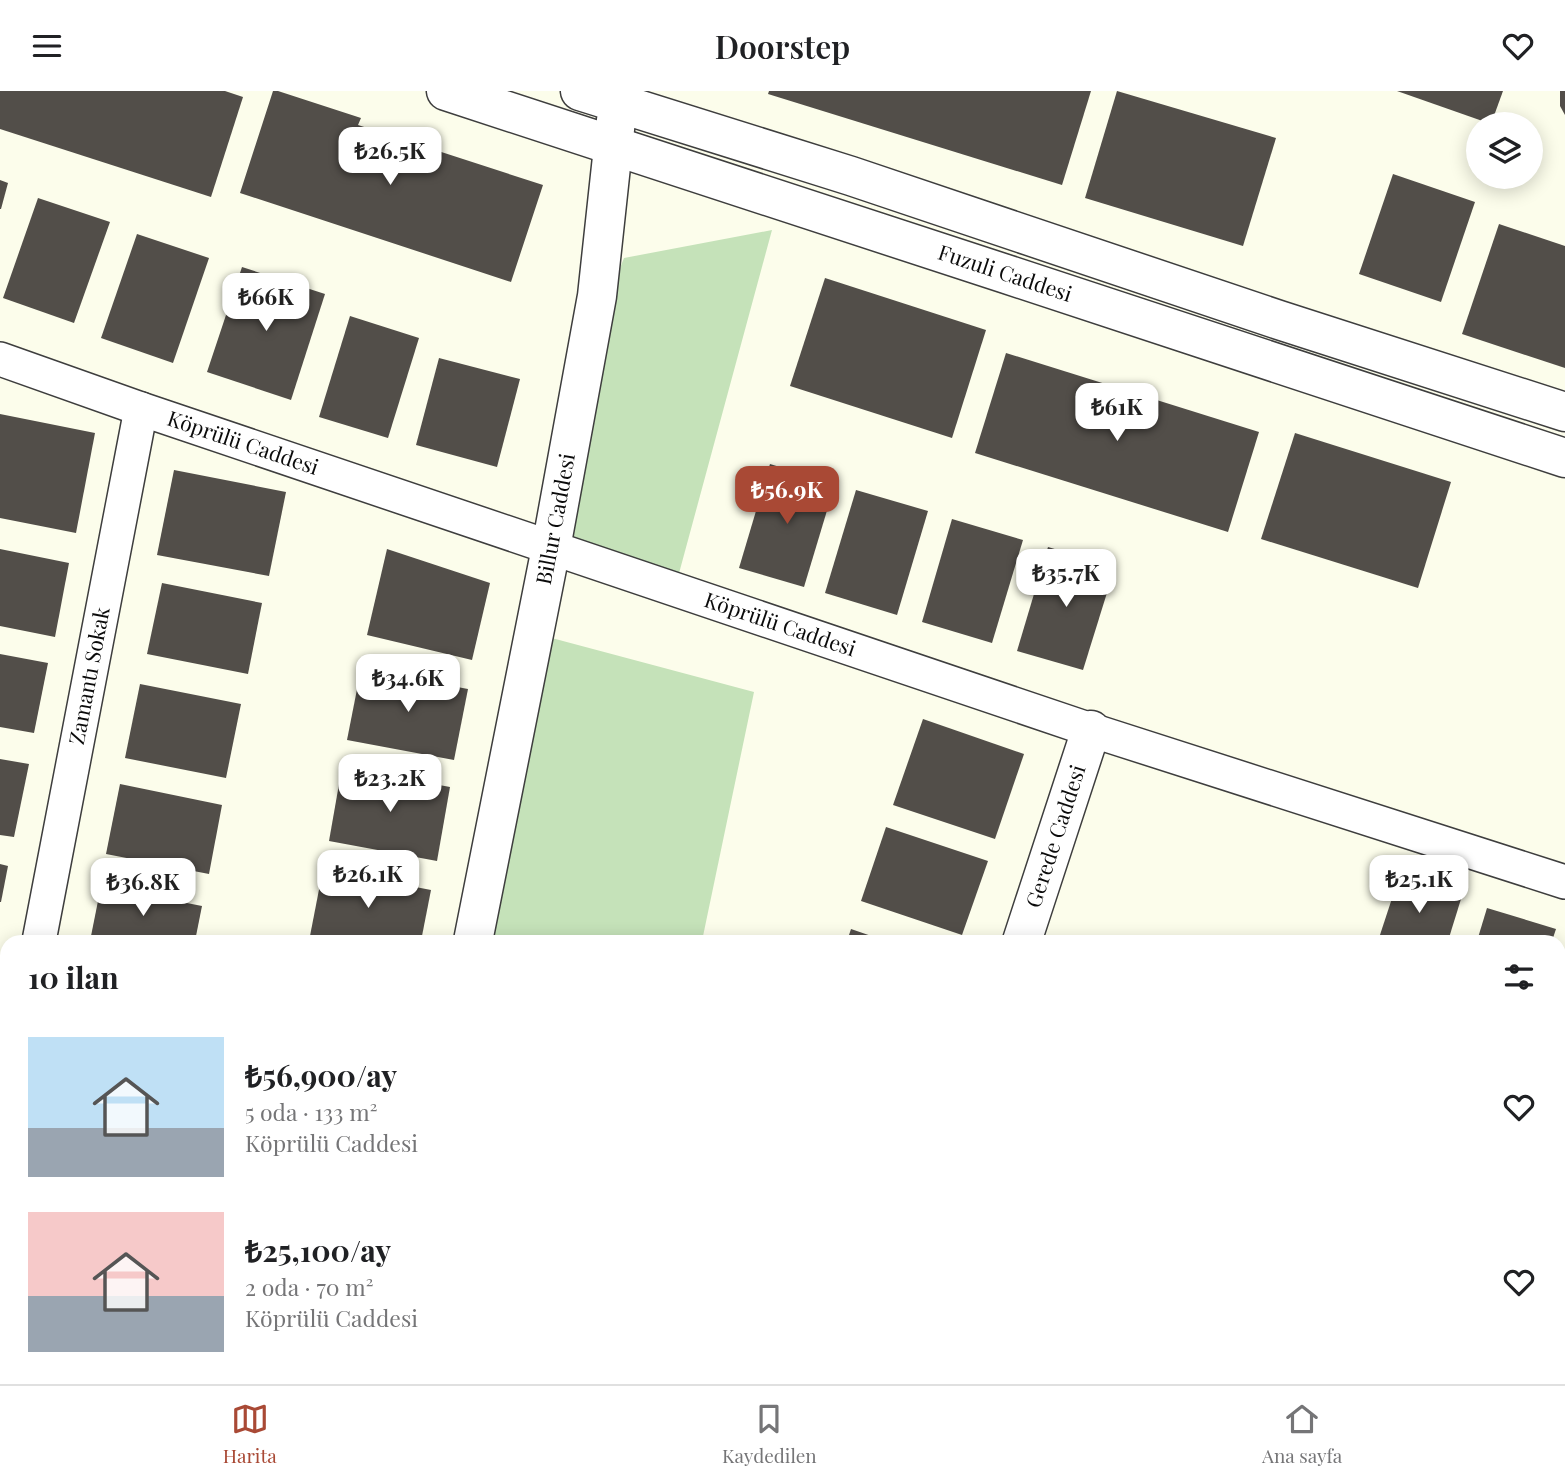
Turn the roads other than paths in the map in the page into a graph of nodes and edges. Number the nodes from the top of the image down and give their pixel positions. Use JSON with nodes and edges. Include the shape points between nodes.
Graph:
{"nodes":[{"id":1,"x":446,"y":91,"type":"edge"},
{"id":2,"x":580,"y":91,"type":"edge"},
{"id":3,"x":618,"y":97,"type":"edge"},
{"id":4,"x":613,"y":146,"type":"junction"},
{"id":5,"x":0,"y":359,"type":"edge"},
{"id":6,"x":141,"y":409,"type":"junction"},
{"id":7,"x":1565,"y":412,"type":"edge"},
{"id":8,"x":1565,"y":458,"type":"edge"},
{"id":9,"x":551,"y":548,"type":"junction"},
{"id":10,"x":1091,"y":730,"type":"junction"},
{"id":11,"x":1565,"y":881,"type":"edge"},
{"id":12,"x":40,"y":935,"type":"edge"},
{"id":13,"x":474,"y":935,"type":"edge"},
{"id":14,"x":1024,"y":935,"type":"edge"}],
"edges":[{"from":1,"to":4,"type":"street","name":"Fuzuli Caddesi"},
{"from":2,"to":3,"type":"street","name":"Fuzuli Caddesi"},
{"from":3,"to":4,"type":"street","name":"Billur Caddesi"},
{"from":3,"to":7,"type":"street","name":"Fuzuli Caddesi"},
{"from":4,"to":8,"type":"street","name":"Fuzuli Caddesi"},
{"from":4,"to":9,"type":"street","name":"Billur Caddesi","via":[[597,296]]},
{"from":5,"to":6,"type":"street","name":"Köprülü Caddesi"},
{"from":6,"to":9,"type":"street","name":"Köprülü Caddesi"},
{"from":6,"to":12,"type":"street","name":"Zamantı Sokak"},
{"from":9,"to":10,"type":"street","name":"Köprülü Caddesi"},
{"from":9,"to":13,"type":"street","name":"Billur Caddesi"},
{"from":10,"to":11,"type":"street","name":"Köprülü Caddesi"},
{"from":10,"to":14,"type":"street","name":"Gerede Caddesi"}]}
